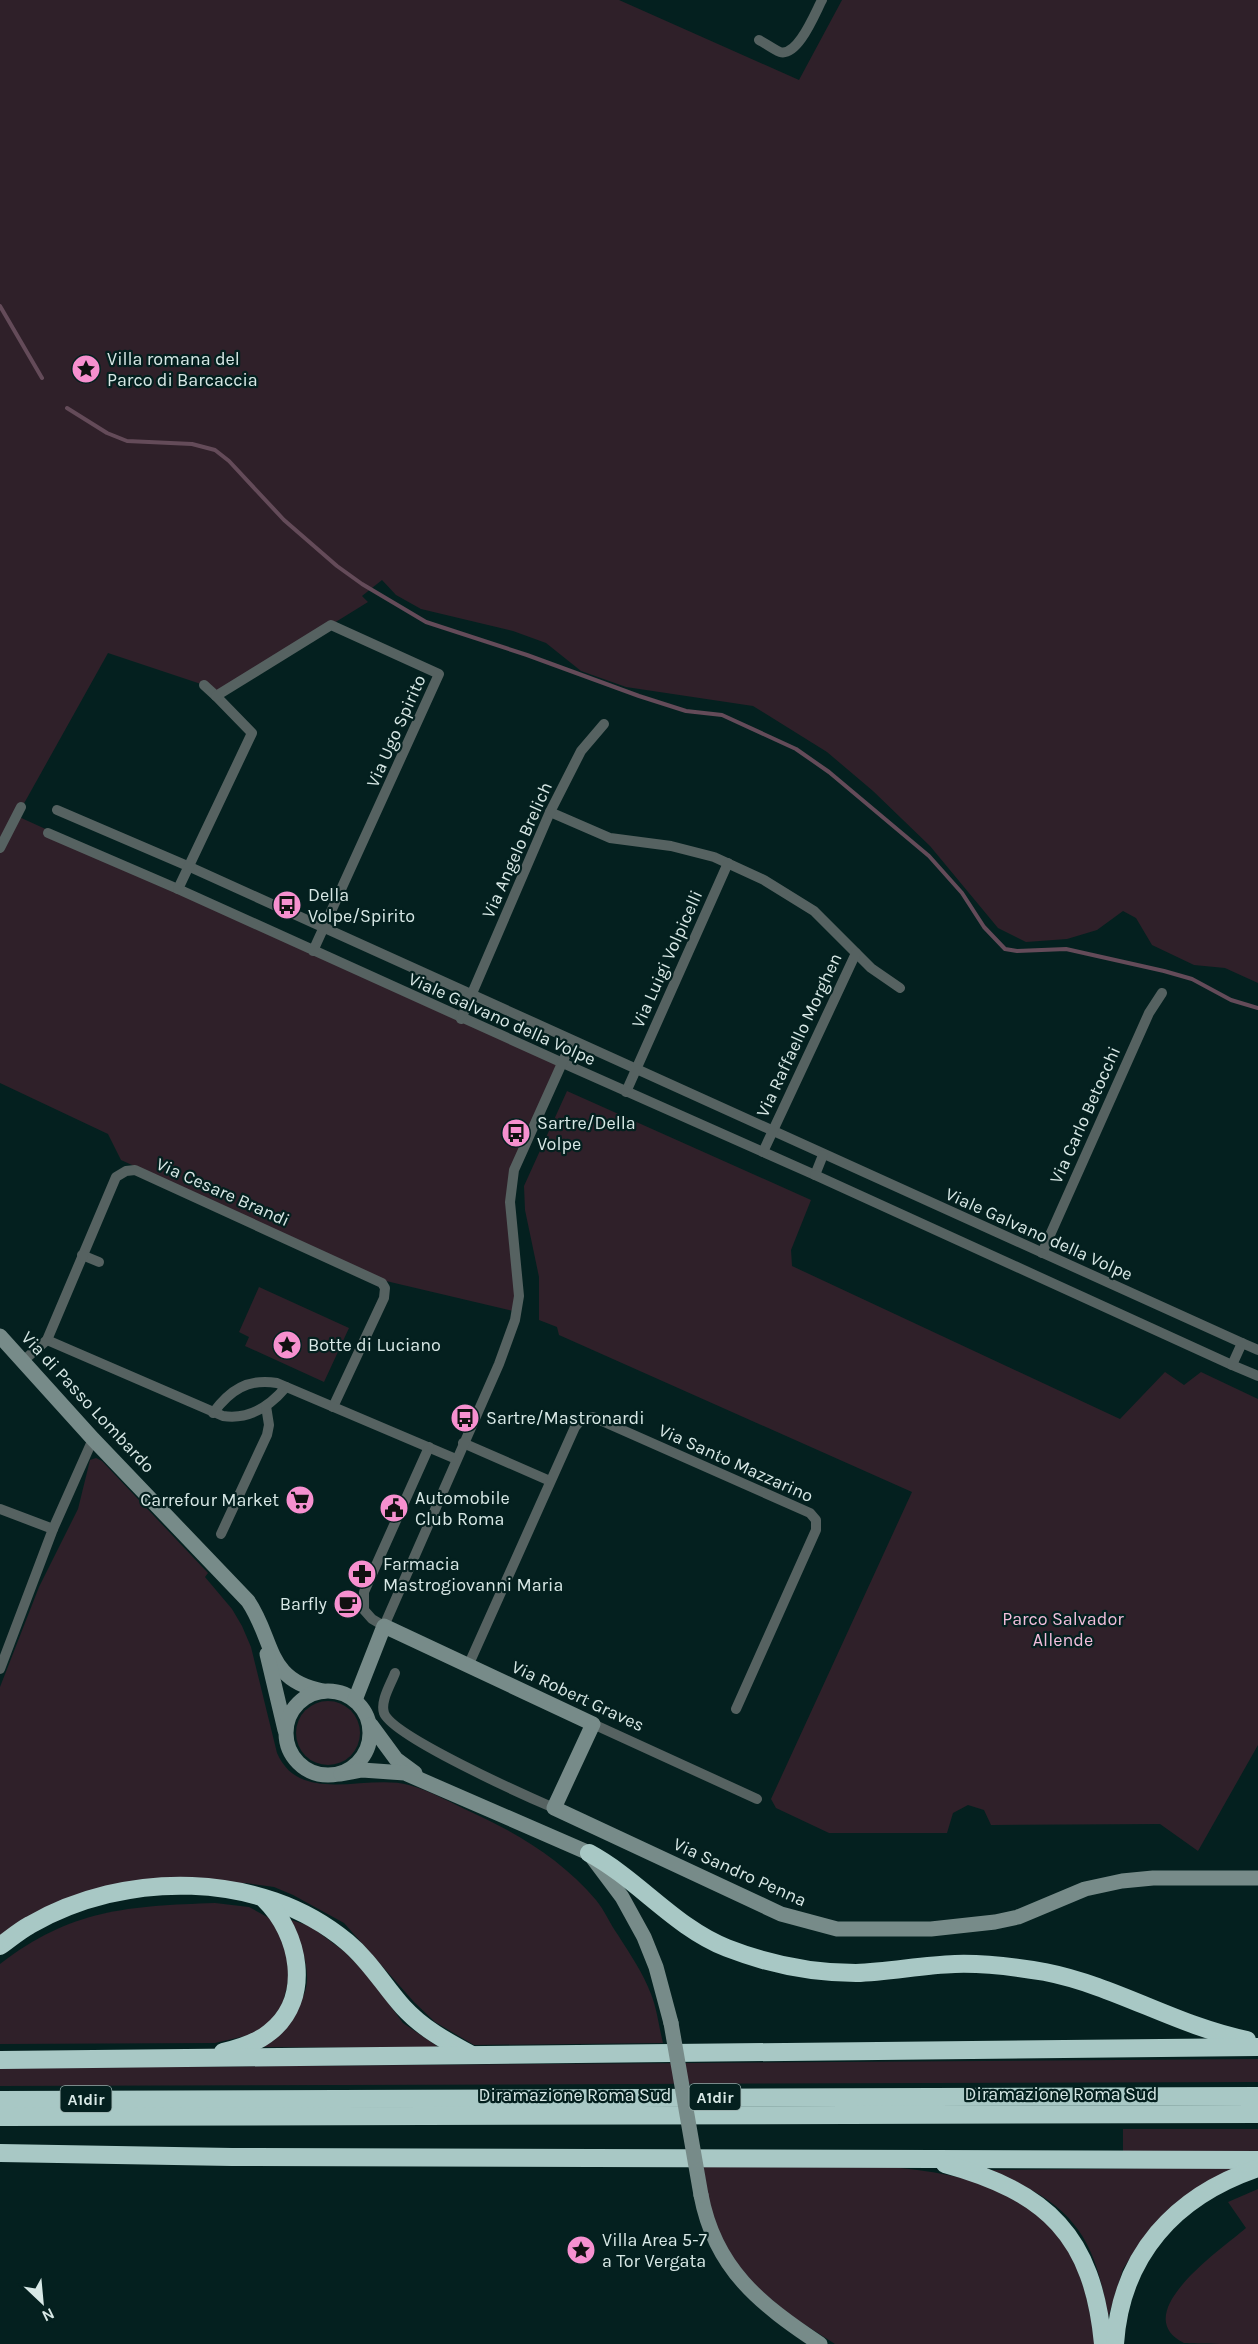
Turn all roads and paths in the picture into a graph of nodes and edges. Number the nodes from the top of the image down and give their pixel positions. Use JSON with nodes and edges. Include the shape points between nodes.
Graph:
{"nodes":[{"id":1,"x":822,"y":0,"type":"edge"},
{"id":2,"x":759,"y":40,"type":"dead end"},
{"id":3,"x":204,"y":685,"type":"dead end"},
{"id":4,"x":216,"y":696,"type":"junction"},
{"id":5,"x":604,"y":724,"type":"dead end"},
{"id":6,"x":21,"y":807,"type":"dead end"},
{"id":7,"x":57,"y":810,"type":"dead end"},
{"id":8,"x":550,"y":812,"type":"junction"},
{"id":9,"x":48,"y":833,"type":"dead end"},
{"id":10,"x":0,"y":848,"type":"edge"},
{"id":11,"x":728,"y":863,"type":"junction"},
{"id":12,"x":190,"y":867,"type":"junction"},
{"id":13,"x":178,"y":890,"type":"junction"},
{"id":14,"x":325,"y":929,"type":"junction"},
{"id":15,"x":313,"y":951,"type":"junction"},
{"id":16,"x":856,"y":953,"type":"junction"},
{"id":17,"x":900,"y":988,"type":"dead end"},
{"id":18,"x":1162,"y":993,"type":"dead end"},
{"id":19,"x":470,"y":996,"type":"junction"},
{"id":20,"x":461,"y":1019,"type":"junction"},
{"id":21,"x":572,"y":1041,"type":"junction"},
{"id":22,"x":562,"y":1064,"type":"junction"},
{"id":23,"x":636,"y":1070,"type":"junction"},
{"id":24,"x":626,"y":1092,"type":"junction"},
{"id":25,"x":772,"y":1132,"type":"junction"},
{"id":26,"x":763,"y":1152,"type":"junction"},
{"id":27,"x":823,"y":1155,"type":"junction"},
{"id":28,"x":815,"y":1175,"type":"junction"},
{"id":29,"x":1042,"y":1253,"type":"junction"},
{"id":30,"x":82,"y":1256,"type":"junction"},
{"id":31,"x":99,"y":1262,"type":"dead end"},
{"id":32,"x":0,"y":1336,"type":"edge"},
{"id":33,"x":47,"y":1340,"type":"junction"},
{"id":34,"x":1242,"y":1343,"type":"junction"},
{"id":35,"x":1258,"y":1350,"type":"edge"},
{"id":36,"x":23,"y":1361,"type":"junction"},
{"id":37,"x":1232,"y":1365,"type":"junction"},
{"id":38,"x":1258,"y":1376,"type":"edge"},
{"id":39,"x":286,"y":1387,"type":"junction"},
{"id":40,"x":266,"y":1406,"type":"junction"},
{"id":41,"x":333,"y":1407,"type":"junction"},
{"id":42,"x":213,"y":1413,"type":"junction"},
{"id":43,"x":93,"y":1438,"type":"junction"},
{"id":44,"x":463,"y":1443,"type":"junction"},
{"id":45,"x":429,"y":1447,"type":"junction"},
{"id":46,"x":456,"y":1459,"type":"junction"},
{"id":47,"x":550,"y":1481,"type":"junction"},
{"id":48,"x":0,"y":1509,"type":"edge"},
{"id":49,"x":53,"y":1529,"type":"junction"},
{"id":50,"x":221,"y":1534,"type":"dead end"},
{"id":51,"x":384,"y":1626,"type":"junction"},
{"id":52,"x":262,"y":1630,"type":"junction"},
{"id":53,"x":468,"y":1666,"type":"junction"},
{"id":54,"x":0,"y":1669,"type":"edge"},
{"id":55,"x":395,"y":1673,"type":"dead end"},
{"id":56,"x":323,"y":1691,"type":"junction"},
{"id":57,"x":355,"y":1700,"type":"junction"},
{"id":58,"x":736,"y":1709,"type":"dead end"},
{"id":59,"x":370,"y":1723,"type":"junction"},
{"id":60,"x":593,"y":1724,"type":"junction"},
{"id":61,"x":285,"y":1734,"type":"junction"},
{"id":62,"x":341,"y":1774,"type":"junction"},
{"id":63,"x":425,"y":1780,"type":"junction"},
{"id":64,"x":757,"y":1799,"type":"dead end"},
{"id":65,"x":554,"y":1808,"type":"junction"},
{"id":66,"x":589,"y":1853,"type":"junction"},
{"id":67,"x":1258,"y":1878,"type":"edge"},
{"id":68,"x":263,"y":1898,"type":"junction"},
{"id":69,"x":0,"y":1946,"type":"edge"},
{"id":70,"x":1258,"y":2041,"type":"edge"},
{"id":71,"x":1258,"y":2047,"type":"edge"},
{"id":72,"x":471,"y":2055,"type":"junction"},
{"id":73,"x":186,"y":2058,"type":"junction"},
{"id":74,"x":0,"y":2060,"type":"edge"},
{"id":75,"x":1258,"y":2096,"type":"edge"},
{"id":76,"x":0,"y":2100,"type":"edge"},
{"id":77,"x":1258,"y":2114,"type":"edge"},
{"id":78,"x":0,"y":2117,"type":"edge"},
{"id":79,"x":6,"y":2155,"type":"edge"},
{"id":80,"x":832,"y":2157,"type":"junction"},
{"id":81,"x":1258,"y":2160,"type":"edge"},
{"id":82,"x":1258,"y":2168,"type":"edge"},
{"id":83,"x":820,"y":2344,"type":"edge"},
{"id":84,"x":1103,"y":2344,"type":"edge"},
{"id":85,"x":1115,"y":2344,"type":"edge"}],
"edges":[{"from":1,"to":2,"type":"street","via":[[796,47],[789,52],[780,52]]},
{"from":3,"to":4,"type":"street"},
{"from":4,"to":12,"type":"street","via":[[252,733]]},
{"from":4,"to":14,"type":"street","name":"Via Ugo Spirito","via":[[331,625],[439,674]]},
{"from":5,"to":8,"type":"street","name":"Via Angelo Brelich","via":[[581,750]]},
{"from":6,"to":10,"type":"street"},
{"from":7,"to":12,"type":"street","name":"Viale Galvano della Volpe"},
{"from":8,"to":11,"type":"street","via":[[610,837],[684,849]]},
{"from":8,"to":19,"type":"street","name":"Via Angelo Brelich"},
{"from":9,"to":13,"type":"street","name":"Viale Galvano della Volpe"},
{"from":11,"to":16,"type":"street","via":[[803,903]]},
{"from":11,"to":23,"type":"street","name":"Via Luigi Volpicelli"},
{"from":12,"to":13,"type":"street"},
{"from":12,"to":14,"type":"street","name":"Viale Galvano della Volpe"},
{"from":13,"to":15,"type":"street","name":"Viale Galvano della Volpe"},
{"from":14,"to":15,"type":"street","name":"Via Ugo Spirito"},
{"from":14,"to":19,"type":"street","name":"Viale Galvano della Volpe"},
{"from":15,"to":20,"type":"street","name":"Viale Galvano della Volpe"},
{"from":16,"to":17,"type":"street","via":[[876,973]]},
{"from":16,"to":25,"type":"street","name":"Via Raffaello Morghen"},
{"from":18,"to":29,"type":"street","name":"Via Carlo Betocchi","via":[[1149,1014]]},
{"from":19,"to":20,"type":"street","name":"Via Angelo Brelich"},
{"from":19,"to":21,"type":"street","name":"Viale Galvano della Volpe"},
{"from":20,"to":22,"type":"street","name":"Viale Galvano della Volpe"},
{"from":21,"to":22,"type":"street"},
{"from":21,"to":23,"type":"street","name":"Viale Galvano della Volpe"},
{"from":22,"to":24,"type":"street","name":"Viale Galvano della Volpe"},
{"from":22,"to":44,"type":"street","via":[[514,1170],[510,1202],[519,1274],[517,1312],[499,1364]]},
{"from":23,"to":24,"type":"street","name":"Via Luigi Volpicelli"},
{"from":23,"to":25,"type":"street","name":"Viale Galvano della Volpe"},
{"from":24,"to":26,"type":"street","name":"Viale Galvano della Volpe"},
{"from":25,"to":26,"type":"street","name":"Via Raffaello Morghen"},
{"from":25,"to":27,"type":"street","name":"Viale Galvano della Volpe"},
{"from":26,"to":28,"type":"street","name":"Viale Galvano della Volpe"},
{"from":27,"to":28,"type":"street"},
{"from":27,"to":29,"type":"street","name":"Viale Galvano della Volpe"},
{"from":28,"to":37,"type":"street","name":"Viale Galvano della Volpe"},
{"from":29,"to":34,"type":"street","name":"Viale Galvano della Volpe"},
{"from":30,"to":31,"type":"street"},
{"from":30,"to":33,"type":"street","name":"Via Cesare Brandi"},
{"from":30,"to":41,"type":"street","name":"Via Cesare Brandi","via":[[116,1177],[130,1170],[379,1281],[386,1294]]},
{"from":32,"to":36,"type":"street","name":"Via di Passo Lombardo"},
{"from":33,"to":36,"type":"street","name":"Via Cesare Brandi"},
{"from":33,"to":42,"type":"street"},
{"from":34,"to":35,"type":"street","name":"Viale Galvano della Volpe"},
{"from":34,"to":37,"type":"street"},
{"from":36,"to":43,"type":"street","name":"Via di Passo Lombardo"},
{"from":37,"to":38,"type":"street","name":"Viale Galvano della Volpe"},
{"from":39,"to":40,"type":"street"},
{"from":39,"to":41,"type":"street"},
{"from":39,"to":42,"type":"street","via":[[264,1381],[244,1385],[226,1395]]},
{"from":40,"to":42,"type":"street","via":[[240,1416]]},
{"from":40,"to":50,"type":"street","via":[[267,1434]]},
{"from":41,"to":45,"type":"street"},
{"from":43,"to":49,"type":"street"},
{"from":43,"to":52,"type":"street","name":"Via di Passo Lombardo","via":[[248,1601]]},
{"from":44,"to":46,"type":"street"},
{"from":44,"to":47,"type":"street"},
{"from":45,"to":46,"type":"street"},
{"from":45,"to":51,"type":"street","via":[[362,1598],[366,1614]]},
{"from":46,"to":51,"type":"street"},
{"from":47,"to":53,"type":"street","name":"Via Santo Mazzarino"},
{"from":47,"to":58,"type":"street","name":"Via Santo Mazzarino","via":[[577,1423],[593,1417],[813,1515],[816,1530]]},
{"from":48,"to":49,"type":"street"},
{"from":49,"to":54,"type":"street"},
{"from":51,"to":53,"type":"street","name":"Via Robert Graves"},
{"from":51,"to":57,"type":"street"},
{"from":52,"to":56,"type":"street","name":"Via di Passo Lombardo","via":[[275,1662],[288,1677],[302,1686]]},
{"from":52,"to":61,"type":"street","name":"Via di Passo Lombardo"},
{"from":53,"to":60,"type":"street","name":"Via Robert Graves"},
{"from":55,"to":65,"type":"street","name":"Via Sandro Penna","via":[[383,1706],[392,1723],[461,1763]]},
{"from":56,"to":57,"type":"street","via":[[343,1693]]},
{"from":56,"to":61,"type":"street","via":[[304,1698],[294,1708]]},
{"from":57,"to":59,"type":"street"},
{"from":59,"to":62,"type":"street","via":[[370,1744],[364,1756]]},
{"from":59,"to":63,"type":"street","via":[[396,1759]]},
{"from":60,"to":64,"type":"street","name":"Via Robert Graves"},
{"from":60,"to":65,"type":"street"},
{"from":61,"to":62,"type":"street","via":[[292,1755],[307,1770],[320,1775]]},
{"from":62,"to":63,"type":"street","via":[[390,1770]]},
{"from":63,"to":66,"type":"street"},
{"from":65,"to":67,"type":"street","name":"Via Sandro Penna","via":[[787,1917],[844,1929],[945,1929],[995,1922],[1018,1917],[1085,1889],[1122,1881]]},
{"from":66,"to":70,"type":"highway","via":[[619,1871],[690,1928],[726,1947],[769,1962],[807,1970],[855,1973],[956,1964],[1024,1969],[1085,1982],[1196,2026]]},
{"from":66,"to":83,"type":"street","bridge":true,"via":[[622,1897],[656,1967],[671,2023],[711,2234],[735,2274],[767,2306]]},
{"from":68,"to":69,"type":"highway","via":[[216,1888],[124,1892],[74,1905],[39,1920]]},
{"from":68,"to":72,"type":"highway","via":[[311,1917],[345,1940],[368,1961],[416,2020]]},
{"from":68,"to":73,"type":"highway","via":[[278,1913],[292,1944],[297,1973],[292,2002],[274,2029],[260,2039],[231,2050]]},
{"from":71,"to":72,"type":"highway"},
{"from":72,"to":73,"type":"highway"},
{"from":73,"to":74,"type":"highway"},
{"from":75,"to":76,"type":"highway","name":"Diramazione Roma Sud","number":"A1dir"},
{"from":77,"to":78,"type":"highway","name":"Diramazione Roma Sud","number":"A1dir"},
{"from":79,"to":80,"type":"highway"},
{"from":80,"to":81,"type":"highway"},
{"from":80,"to":84,"type":"highway","via":[[938,2163],[976,2173],[1034,2202],[1058,2222],[1086,2264]]},
{"from":82,"to":85,"type":"highway","via":[[1199,2198],[1156,2234],[1127,2284]]}]}
